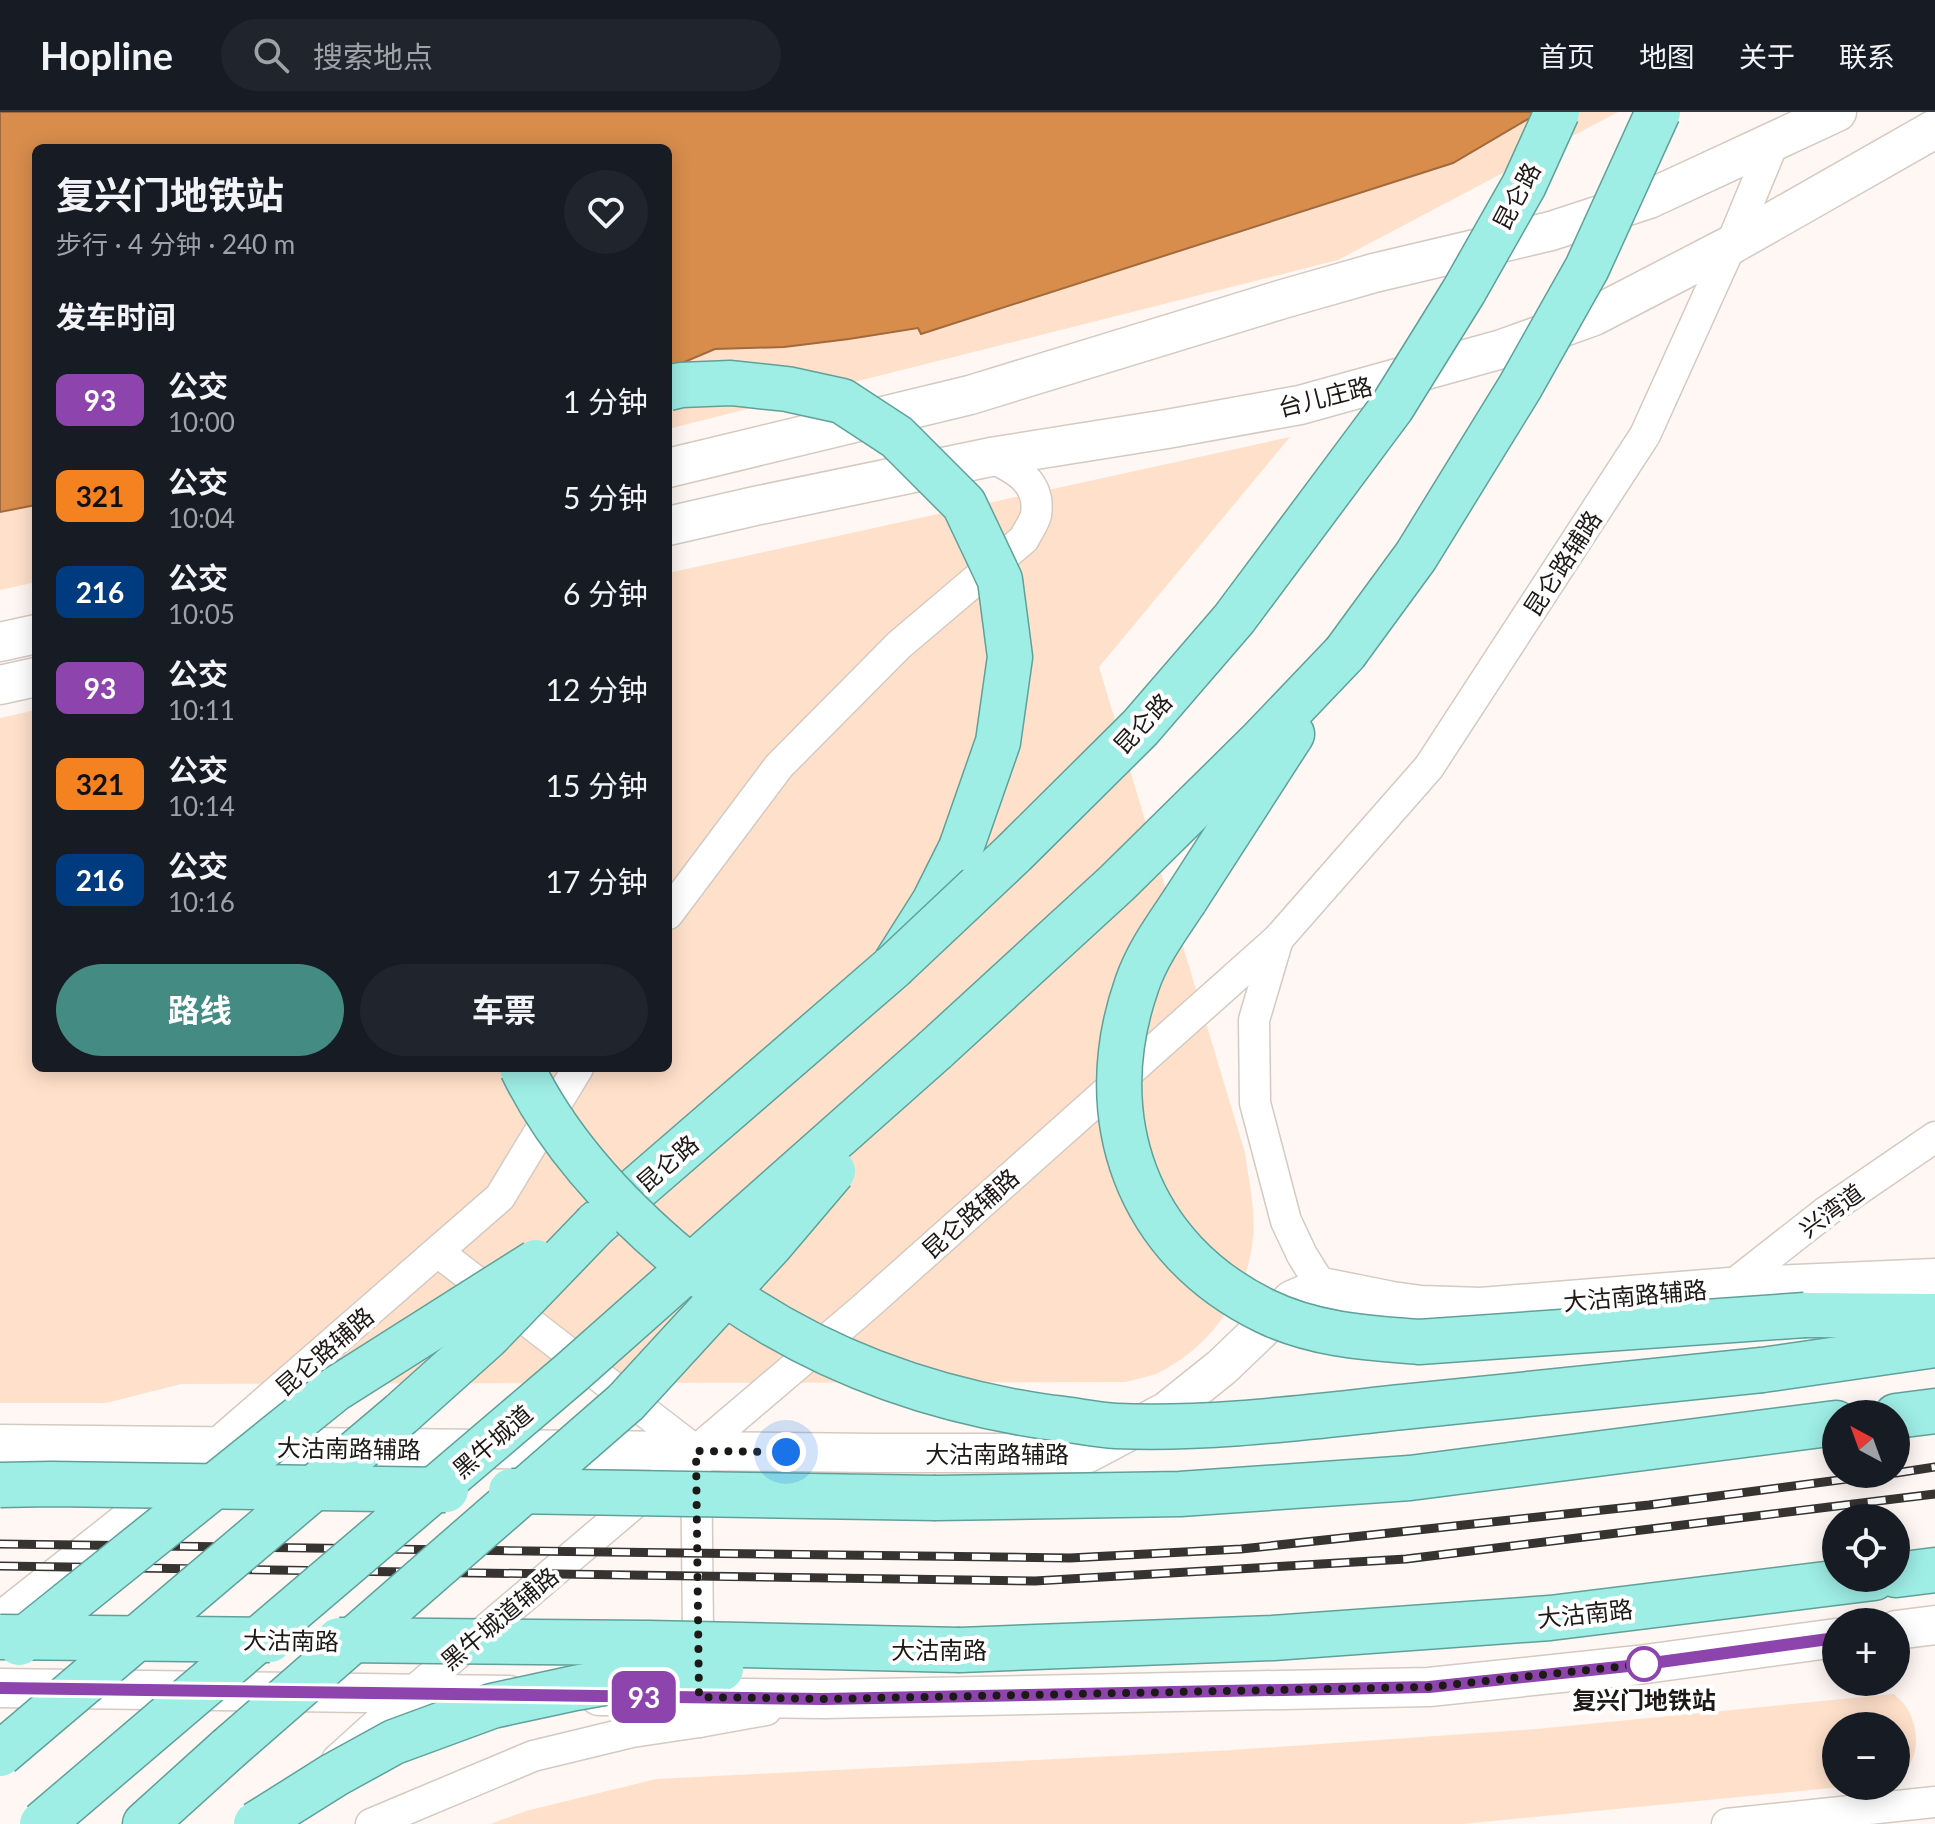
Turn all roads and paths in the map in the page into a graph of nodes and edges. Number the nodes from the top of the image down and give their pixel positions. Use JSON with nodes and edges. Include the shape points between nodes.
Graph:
{"nodes":[{"id":1,"x":1557,"y":112,"type":"edge"},
{"id":2,"x":1658,"y":112,"type":"edge"},
{"id":3,"x":1837,"y":112,"type":"edge"},
{"id":4,"x":1935,"y":129,"type":"edge"},
{"id":5,"x":1774,"y":141,"type":"junction"},
{"id":6,"x":1731,"y":245,"type":"junction"},
{"id":7,"x":672,"y":387,"type":"edge"},
{"id":8,"x":991,"y":457,"type":"junction"},
{"id":9,"x":672,"y":467,"type":"edge"},
{"id":10,"x":672,"y":525,"type":"edge"},
{"id":11,"x":32,"y":635,"type":"edge"},
{"id":12,"x":0,"y":642,"type":"edge"},
{"id":13,"x":1345,"y":653,"type":"junction"},
{"id":14,"x":32,"y":678,"type":"edge"},
{"id":15,"x":0,"y":685,"type":"edge"},
{"id":16,"x":672,"y":909,"type":"edge"},
{"id":17,"x":1278,"y":939,"type":"junction"},
{"id":18,"x":893,"y":967,"type":"junction"},
{"id":19,"x":935,"y":1050,"type":"junction"},
{"id":20,"x":524,"y":1072,"type":"edge"},
{"id":21,"x":576,"y":1072,"type":"edge"},
{"id":22,"x":1935,"y":1137,"type":"edge"},
{"id":23,"x":596,"y":1224,"type":"junction"},
{"id":24,"x":438,"y":1252,"type":"junction"},
{"id":25,"x":1935,"y":1278,"type":"edge"},
{"id":26,"x":1322,"y":1287,"type":"junction"},
{"id":27,"x":1730,"y":1287,"type":"junction"},
{"id":28,"x":1935,"y":1316,"type":"edge"},
{"id":29,"x":1935,"y":1345,"type":"edge"},
{"id":30,"x":1935,"y":1411,"type":"edge"},
{"id":31,"x":1910,"y":1414,"type":"edge"},
{"id":32,"x":1822,"y":1425,"type":"edge"},
{"id":33,"x":0,"y":1444,"type":"edge"},
{"id":34,"x":215,"y":1447,"type":"junction"},
{"id":35,"x":696,"y":1451,"type":"junction"},
{"id":36,"x":659,"y":1482,"type":"joint"},
{"id":37,"x":0,"y":1485,"type":"edge"},
{"id":38,"x":1935,"y":1570,"type":"edge"},
{"id":39,"x":1910,"y":1573,"type":"edge"},
{"id":40,"x":1822,"y":1584,"type":"edge"},
{"id":41,"x":0,"y":1617,"type":"edge"},
{"id":42,"x":1935,"y":1625,"type":"edge"},
{"id":43,"x":1910,"y":1628,"type":"edge"},
{"id":44,"x":0,"y":1637,"type":"edge"},
{"id":45,"x":1822,"y":1640,"type":"edge"},
{"id":46,"x":960,"y":1650,"type":"junction"},
{"id":47,"x":0,"y":1659,"type":"edge"},
{"id":48,"x":0,"y":1688,"type":"edge"},
{"id":49,"x":410,"y":1694,"type":"junction"},
{"id":50,"x":699,"y":1710,"type":"junction"},
{"id":51,"x":0,"y":1754,"type":"edge"},
{"id":52,"x":1935,"y":1802,"type":"edge"},
{"id":53,"x":42,"y":1824,"type":"edge"},
{"id":54,"x":145,"y":1824,"type":"edge"},
{"id":55,"x":256,"y":1824,"type":"edge"},
{"id":56,"x":273,"y":1824,"type":"edge"},
{"id":57,"x":371,"y":1824,"type":"edge"},
{"id":58,"x":1727,"y":1824,"type":"edge"}],
"edges":[{"from":1,"to":18,"type":"highway","name":"昆仑路","bridge":true,"via":[[1524,185],[1392,407],[1234,619],[1140,728]]},
{"from":2,"to":13,"type":"highway","bridge":true,"via":[[1587,268],[1520,387],[1416,556]]},
{"from":3,"to":5,"type":"street"},
{"from":4,"to":6,"type":"street","name":"台儿庄路"},
{"from":5,"to":6,"type":"street","name":"昆仑路辅路"},
{"from":5,"to":9,"type":"street","via":[[1649,199],[1551,231],[1374,273],[970,395]]},
{"from":6,"to":8,"type":"street","name":"台儿庄路","via":[[1594,316],[1502,349],[1300,405]]},
{"from":6,"to":17,"type":"street","name":"昆仑路辅路","via":[[1645,435],[1438,754]]},
{"from":7,"to":18,"type":"highway","bridge":true,"via":[[731,383],[842,401],[897,437],[964,504],[1000,580],[1010,657],[998,742],[961,848]]},
{"from":8,"to":10,"type":"street","name":"台儿庄路"},
{"from":8,"to":16,"type":"street","via":[[1025,476],[1035,496],[1036,517],[1024,539],[899,645],[779,766]]},
{"from":11,"to":12,"type":"street"},
{"from":13,"to":19,"type":"highway","via":[[1117,883]]},
{"from":13,"to":28,"type":"highway","bridge":true,"via":[[1149,957],[1129,1011],[1119,1070],[1124,1139],[1149,1203],[1183,1253],[1226,1289],[1266,1312],[1322,1331],[1365,1338],[1419,1342],[1805,1315]]},
{"from":14,"to":15,"type":"street"},
{"from":17,"to":26,"type":"street","name":"昆仑路辅路","via":[[1254,1020],[1255,1103],[1286,1221]]},
{"from":17,"to":35,"type":"street","name":"昆仑路辅路"},
{"from":18,"to":23,"type":"highway","name":"昆仑路","bridge":true},
{"from":19,"to":53,"type":"highway","name":"黑牛城道","bridge":true,"via":[[572,1372]]},
{"from":19,"to":54,"type":"highway","bridge":true,"via":[[771,1244],[626,1402]]},
{"from":20,"to":29,"type":"highway","bridge":true,"via":[[562,1136],[601,1185],[706,1280],[768,1321],[856,1367],[977,1405],[1113,1426],[1241,1423],[1762,1370]]},
{"from":21,"to":24,"type":"street","name":"昆仑路辅路","via":[[500,1197]]},
{"from":22,"to":27,"type":"street","name":"兴湾道","via":[[1827,1211]]},
{"from":23,"to":47,"type":"highway","bridge":true,"via":[[334,1390]]},
{"from":23,"to":51,"type":"highway","bridge":true,"via":[[488,1336],[401,1414]]},
{"from":24,"to":34,"type":"street","name":"昆仑路辅路"},
{"from":24,"to":35,"type":"street"},
{"from":25,"to":27,"type":"street","name":"大沽南路辅路"},
{"from":26,"to":27,"type":"street","name":"大沽南路辅路","via":[[1407,1303],[1481,1307]]},
{"from":26,"to":35,"type":"street","name":"大沽南路辅路","via":[[1292,1300],[1167,1411],[1088,1453]]},
{"from":30,"to":31,"type":"highway"},
{"from":32,"to":37,"type":"highway","bridge":true,"via":[[1410,1478],[1180,1494],[936,1498]]},
{"from":33,"to":34,"type":"street","name":"大沽南路辅路"},
{"from":34,"to":35,"type":"street","name":"大沽南路辅路"},
{"from":34,"to":41,"type":"street"},
{"from":35,"to":36,"type":"street","name":"昆仑路辅路"},
{"from":35,"to":50,"type":"street"},
{"from":36,"to":49,"type":"street","name":"黑牛城道辅路"},
{"from":38,"to":39,"type":"highway"},
{"from":40,"to":46,"type":"highway","name":"大沽南路","via":[[1550,1618],[1273,1638]]},
{"from":42,"to":43,"type":"street"},
{"from":44,"to":46,"type":"highway","name":"大沽南路","bridge":true},
{"from":45,"to":50,"type":"street","via":[[1429,1687],[823,1699]]},
{"from":46,"to":55,"type":"highway","bridge":true,"via":[[649,1675],[492,1706],[394,1742]]},
{"from":48,"to":49,"type":"street"},
{"from":49,"to":50,"type":"street"},
{"from":49,"to":56,"type":"street","name":"黑牛城道辅路"},
{"from":50,"to":57,"type":"street","via":[[533,1756]]},
{"from":52,"to":58,"type":"street"}]}
